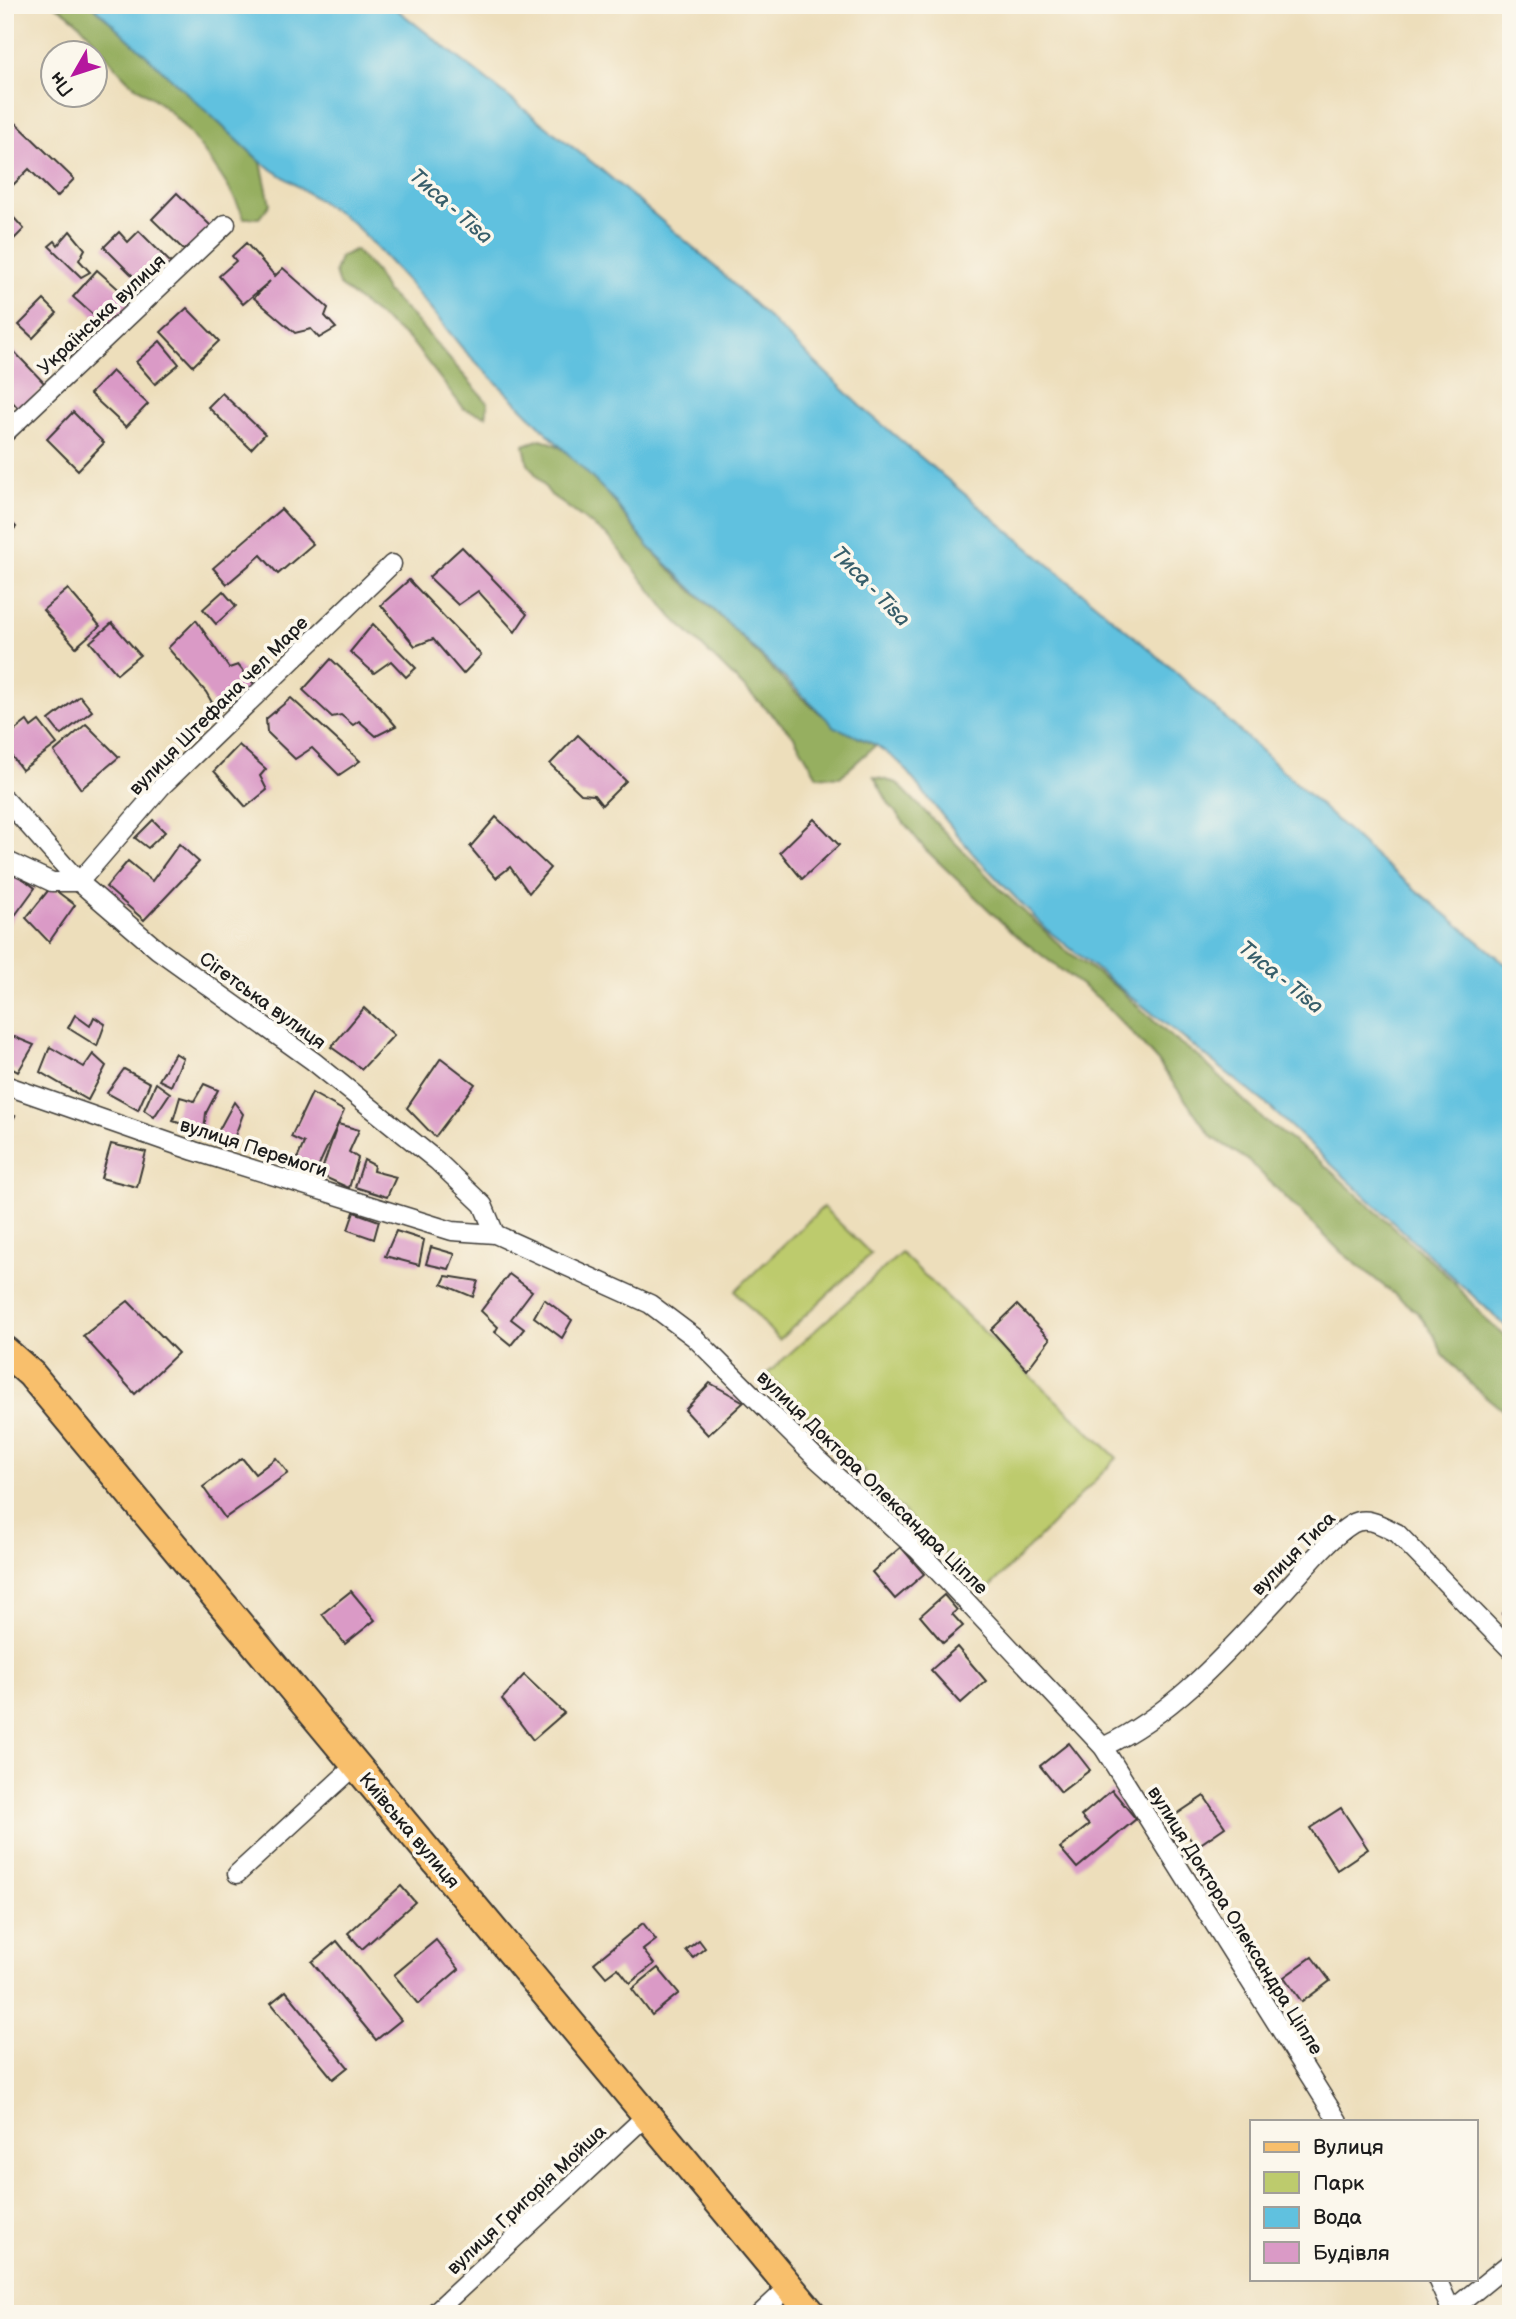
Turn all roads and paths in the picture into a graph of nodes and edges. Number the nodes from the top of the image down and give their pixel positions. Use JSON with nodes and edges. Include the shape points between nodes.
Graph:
{"nodes":[{"id":1,"x":226,"y":224,"type":"dead end"},
{"id":2,"x":5,"y":433,"type":"edge"},
{"id":3,"x":392,"y":564,"type":"dead end"},
{"id":4,"x":5,"y":799,"type":"edge"},
{"id":5,"x":5,"y":860,"type":"edge"},
{"id":6,"x":79,"y":882,"type":"junction"},
{"id":7,"x":5,"y":1085,"type":"edge"},
{"id":8,"x":495,"y":1234,"type":"junction"},
{"id":9,"x":5,"y":1351,"type":"edge"},
{"id":10,"x":1511,"y":1650,"type":"edge"},
{"id":11,"x":1103,"y":1747,"type":"junction"},
{"id":12,"x":356,"y":1765,"type":"junction"},
{"id":13,"x":237,"y":1874,"type":"dead end"},
{"id":14,"x":647,"y":2115,"type":"junction"},
{"id":15,"x":1337,"y":2120,"type":"edge"},
{"id":16,"x":1511,"y":2262,"type":"edge"},
{"id":17,"x":1437,"y":2280,"type":"edge"},
{"id":18,"x":789,"y":2287,"type":"junction"},
{"id":19,"x":1449,"y":2312,"type":"edge"},
{"id":20,"x":433,"y":2314,"type":"edge"},
{"id":21,"x":760,"y":2314,"type":"edge"},
{"id":22,"x":811,"y":2314,"type":"edge"}],
"edges":[{"from":1,"to":2,"type":"street","name":"Українська вулиця"},
{"from":3,"to":6,"type":"street","name":"вулиця Штефана чел Маре","via":[[161,788]]},
{"from":4,"to":6,"type":"street","name":"Сігетська вулиця"},
{"from":5,"to":6,"type":"street","via":[[52,882]]},
{"from":6,"to":8,"type":"street","name":"Сігетська вулиця","via":[[158,950],[313,1062],[437,1161],[483,1205]]},
{"from":7,"to":8,"type":"street","name":"вулиця Перемоги","via":[[194,1151],[452,1231]]},
{"from":8,"to":11,"type":"street","name":"вулиця Доктора Олександра Ціпле","via":[[650,1304],[694,1337],[817,1459],[918,1549]]},
{"from":9,"to":12,"type":"main road","name":"Київська вулиця","via":[[31,1374]]},
{"from":10,"to":11,"type":"street","name":"вулиця Тиса","via":[[1396,1533],[1373,1521],[1353,1523],[1213,1667],[1138,1730]]},
{"from":11,"to":15,"type":"street","name":"вулиця Доктора Олександра Ціпле"},
{"from":12,"to":13,"type":"street"},
{"from":12,"to":14,"type":"main road","name":"Київська вулиця"},
{"from":14,"to":18,"type":"main road","name":"Київська вулиця"},
{"from":14,"to":20,"type":"street","name":"вулиця Григорія Мойша"},
{"from":16,"to":19,"type":"street"},
{"from":17,"to":19,"type":"street"},
{"from":18,"to":21,"type":"street"},
{"from":18,"to":22,"type":"main road","name":"Київська вулиця"}]}
